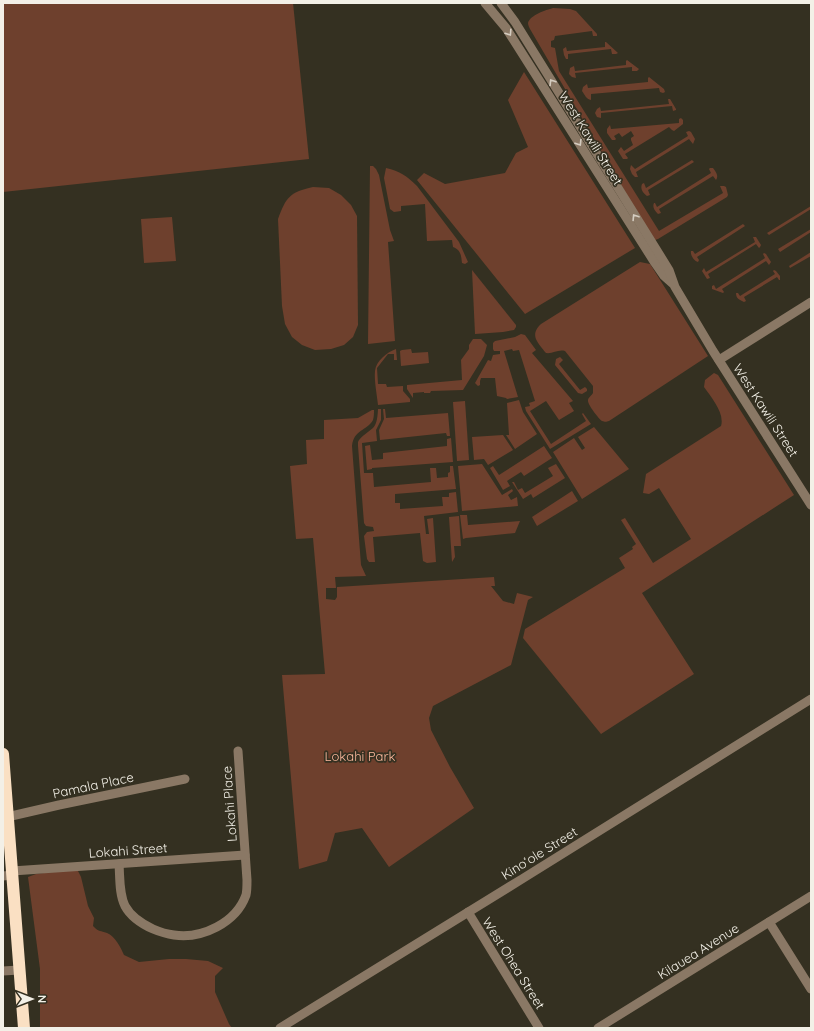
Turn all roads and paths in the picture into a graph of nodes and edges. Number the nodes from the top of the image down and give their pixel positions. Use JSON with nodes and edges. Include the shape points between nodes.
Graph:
{"nodes":[{"id":1,"x":485,"y":3,"type":"edge"},
{"id":2,"x":501,"y":3,"type":"edge"},
{"id":3,"x":675,"y":287,"type":"junction"},
{"id":4,"x":811,"y":302,"type":"edge"},
{"id":5,"x":719,"y":360,"type":"junction"},
{"id":6,"x":811,"y":505,"type":"edge"},
{"id":7,"x":811,"y":699,"type":"edge"},
{"id":8,"x":238,"y":751,"type":"dead end"},
{"id":9,"x":3,"y":754,"type":"edge"},
{"id":10,"x":185,"y":780,"type":"dead end"},
{"id":11,"x":7,"y":817,"type":"junction"},
{"id":12,"x":246,"y":855,"type":"junction"},
{"id":13,"x":119,"y":864,"type":"junction"},
{"id":14,"x":9,"y":874,"type":"edge"},
{"id":15,"x":811,"y":896,"type":"edge"},
{"id":16,"x":468,"y":912,"type":"junction"},
{"id":17,"x":769,"y":922,"type":"junction"},
{"id":18,"x":19,"y":970,"type":"junction"},
{"id":19,"x":3,"y":971,"type":"edge"},
{"id":20,"x":811,"y":989,"type":"edge"},
{"id":21,"x":24,"y":1028,"type":"edge"},
{"id":22,"x":280,"y":1028,"type":"edge"},
{"id":23,"x":539,"y":1028,"type":"edge"},
{"id":24,"x":598,"y":1028,"type":"edge"}],
"edges":[{"from":1,"to":3,"type":"street","name":"West Kawili Street","one_way":true,"via":[[506,28],[664,276]]},
{"from":3,"to":2,"type":"street","name":"West Kawili Street","one_way":true,"via":[[668,270],[516,22]]},
{"from":3,"to":5,"type":"street","name":"West Kawili Street"},
{"from":4,"to":5,"type":"street"},
{"from":5,"to":6,"type":"street","name":"West Kawili Street"},
{"from":7,"to":16,"type":"street","name":"Kinoʻole Street"},
{"from":8,"to":12,"type":"street","name":"Lokahi Place"},
{"from":9,"to":11,"type":"highway"},
{"from":10,"to":11,"type":"street","name":"Pamala Place"},
{"from":11,"to":14,"type":"highway"},
{"from":12,"to":13,"type":"street","name":"Lokahi Street"},
{"from":12,"to":13,"type":"street","name":"Lokahi Place","via":[[246,894],[240,907],[232,916],[212,929],[189,935],[162,932],[140,922],[130,914],[121,893]]},
{"from":13,"to":14,"type":"street","name":"Lokahi Street"},
{"from":14,"to":18,"type":"highway"},
{"from":15,"to":17,"type":"street","name":"Kilauea Avenue"},
{"from":16,"to":22,"type":"street","name":"Kinoʻole Street"},
{"from":16,"to":23,"type":"street","name":"West Ohea Street"},
{"from":17,"to":20,"type":"street"},
{"from":17,"to":24,"type":"street","name":"Kilauea Avenue"},
{"from":18,"to":19,"type":"street"},
{"from":18,"to":21,"type":"highway"}]}
